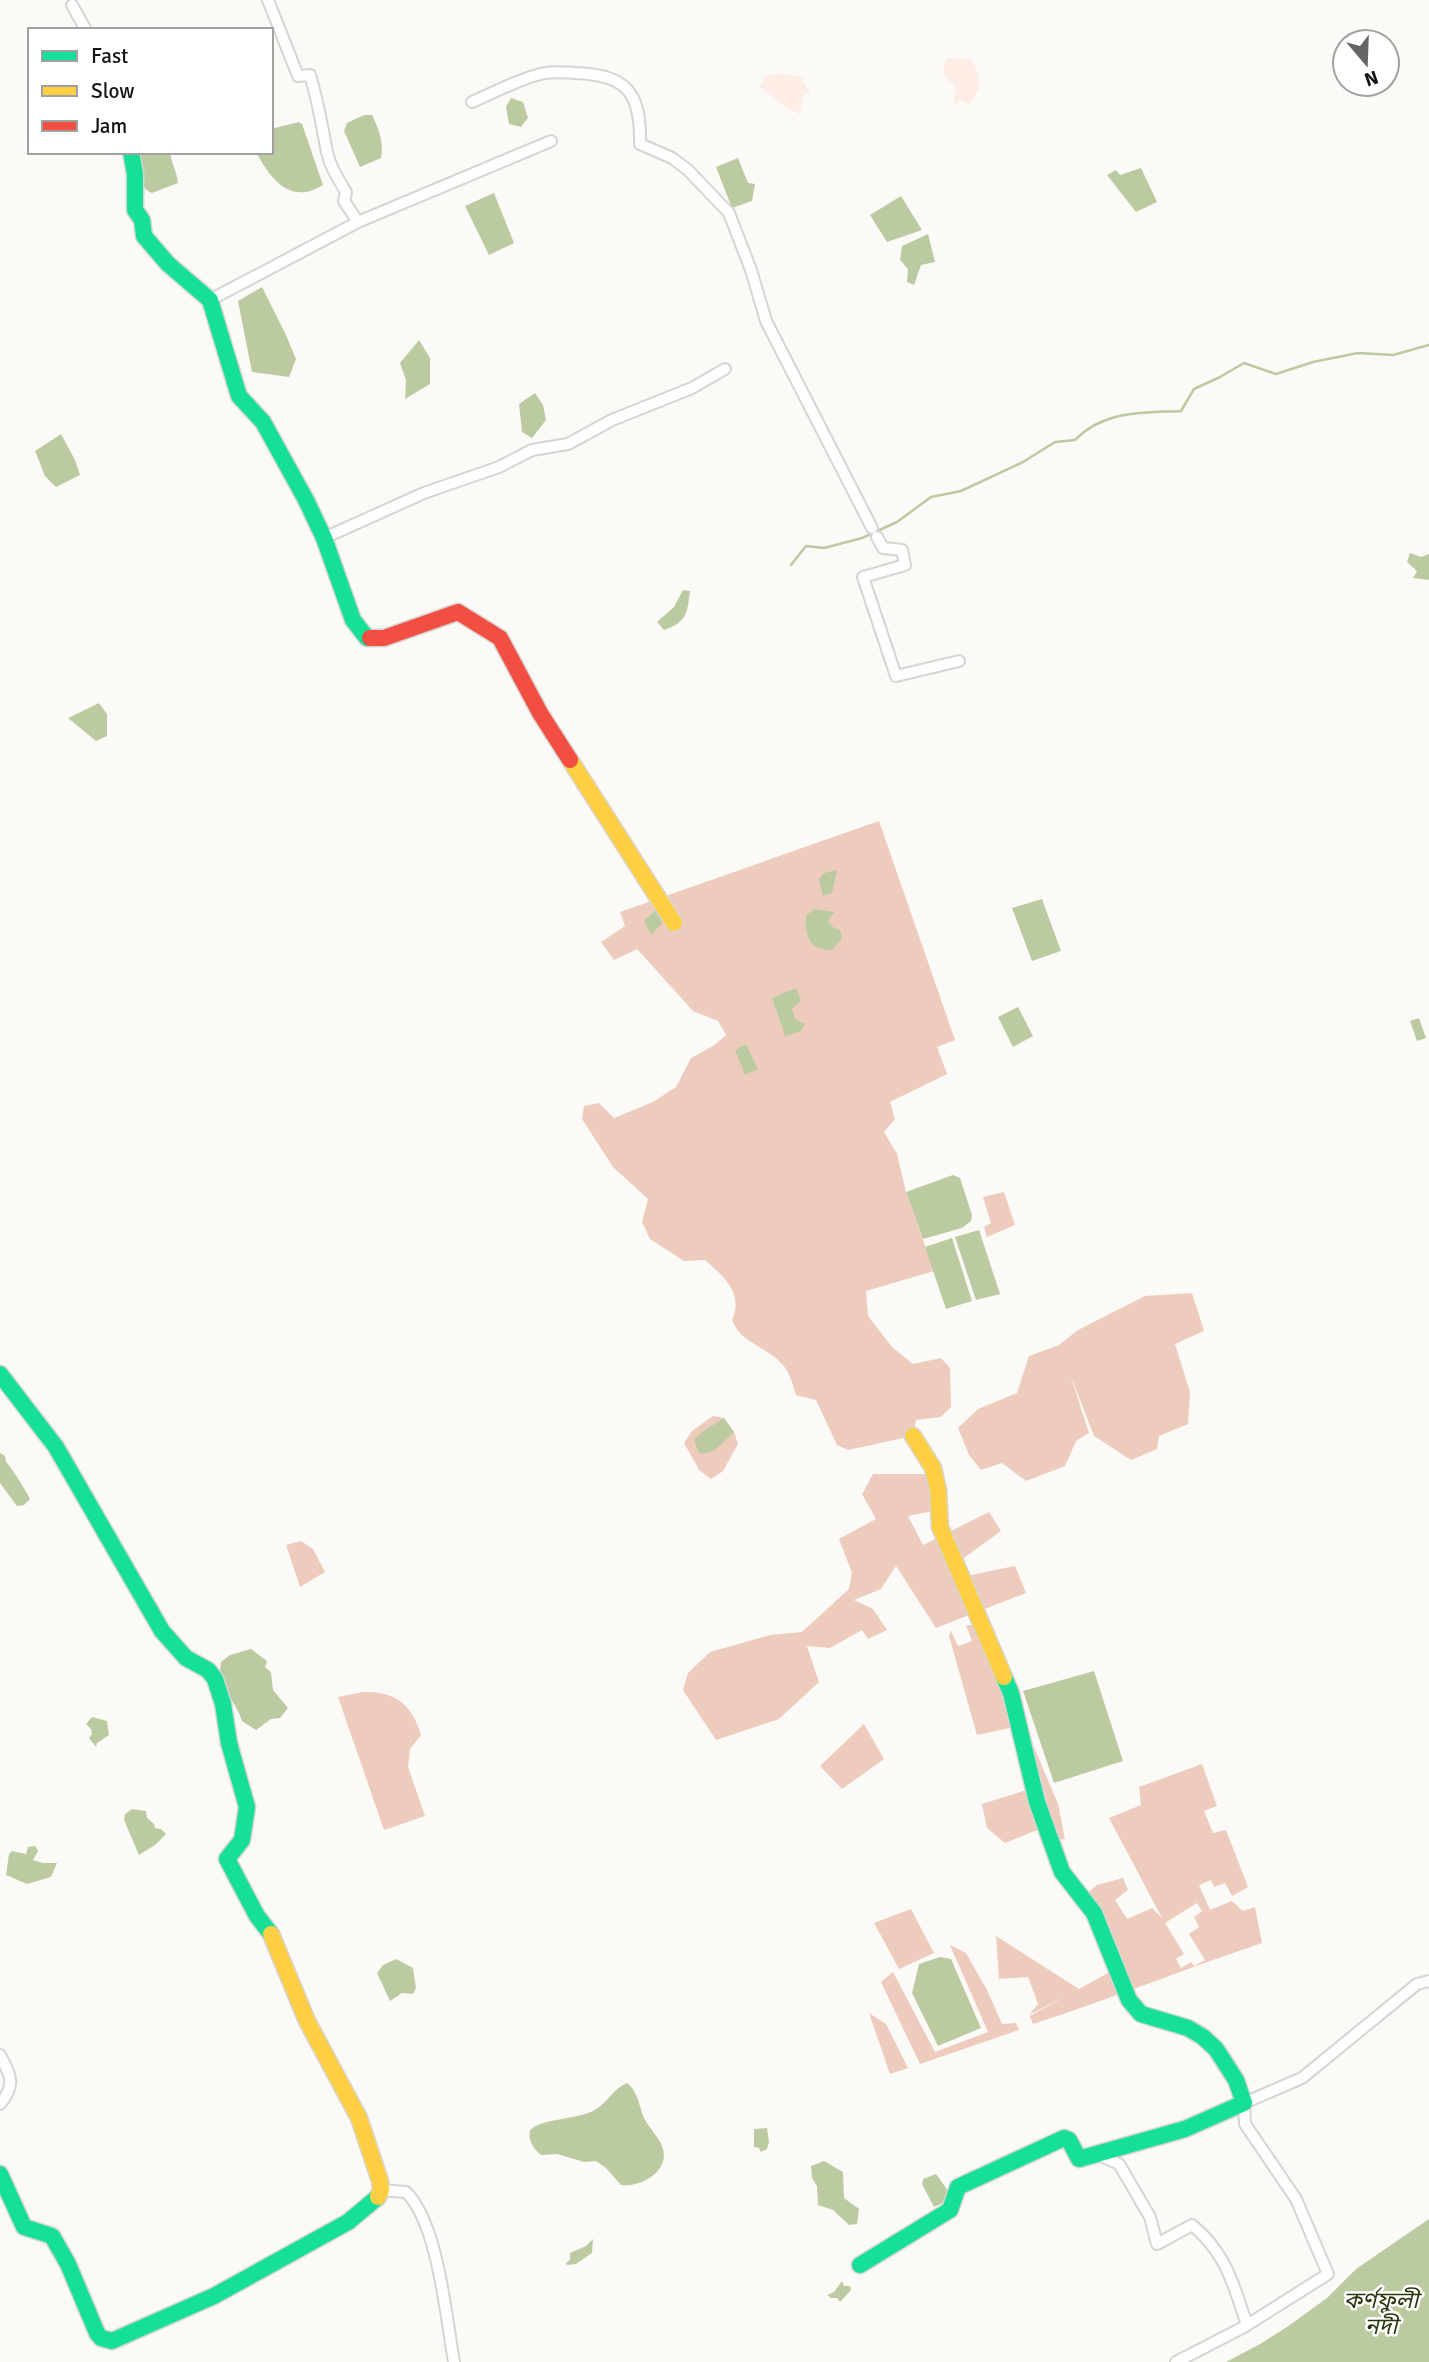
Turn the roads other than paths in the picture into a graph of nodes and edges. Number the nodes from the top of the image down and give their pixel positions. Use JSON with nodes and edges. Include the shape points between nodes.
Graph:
{"nodes":[{"id":1,"x":268,"y":0,"type":"edge"},
{"id":2,"x":72,"y":5,"type":"dead end"},
{"id":3,"x":85,"y":28,"type":"edge"},
{"id":4,"x":472,"y":102,"type":"dead end"},
{"id":5,"x":551,"y":141,"type":"dead end"},
{"id":6,"x":131,"y":154,"type":"edge"},
{"id":7,"x":358,"y":222,"type":"junction"},
{"id":8,"x":209,"y":300,"type":"junction"},
{"id":9,"x":725,"y":369,"type":"dead end"},
{"id":10,"x":324,"y":537,"type":"junction"},
{"id":11,"x":959,"y":661,"type":"dead end"},
{"id":12,"x":674,"y":923,"type":"dead end"},
{"id":13,"x":0,"y":1374,"type":"edge"},
{"id":14,"x":913,"y":1436,"type":"dead end"},
{"id":15,"x":1429,"y":1981,"type":"edge"},
{"id":16,"x":0,"y":2055,"type":"edge"},
{"id":17,"x":1244,"y":2103,"type":"junction"},
{"id":18,"x":0,"y":2104,"type":"edge"},
{"id":19,"x":1097,"y":2154,"type":"junction"},
{"id":20,"x":0,"y":2174,"type":"edge"},
{"id":21,"x":381,"y":2190,"type":"junction"},
{"id":22,"x":860,"y":2265,"type":"dead end"},
{"id":23,"x":1247,"y":2325,"type":"junction"},
{"id":24,"x":454,"y":2362,"type":"edge"},
{"id":25,"x":1176,"y":2362,"type":"edge"}],
"edges":[{"from":1,"to":7,"type":"street","via":[[298,76],[310,75],[327,152],[346,192],[344,201]]},
{"from":2,"to":3,"type":"street"},
{"from":4,"to":11,"type":"street","via":[[540,74],[584,73],[620,80],[641,121],[640,144],[688,170],[729,213],[766,321],[883,548],[902,550],[905,565],[863,577],[896,676]]},
{"from":5,"to":7,"type":"street"},
{"from":6,"to":8,"type":"street","via":[[135,210],[144,236]]},
{"from":7,"to":8,"type":"street"},
{"from":8,"to":10,"type":"street","via":[[239,396],[263,422]]},
{"from":9,"to":10,"type":"street","via":[[568,444],[532,450]]},
{"from":10,"to":12,"type":"street","via":[[353,620],[367,638],[384,638],[458,612],[500,638],[540,713]]},
{"from":13,"to":21,"type":"street","via":[[56,1447],[167,1638],[215,1679],[247,1807],[242,1840],[228,1859],[230,1868],[270,1932],[307,2021],[359,2118]]},
{"from":14,"to":17,"type":"street","via":[[933,1468],[940,1527],[1011,1693],[1037,1802],[1062,1872],[1094,1913],[1129,2000],[1140,2014],[1163,2018],[1203,2037],[1236,2080]]},
{"from":15,"to":17,"type":"street","via":[[1418,1984],[1302,2078]]},
{"from":16,"to":18,"type":"street","via":[[11,2089]]},
{"from":17,"to":19,"type":"street","via":[[1185,2129]]},
{"from":17,"to":23,"type":"street","via":[[1245,2124],[1297,2199],[1328,2274]]},
{"from":19,"to":22,"type":"street","via":[[1079,2158],[1064,2138],[1022,2155],[957,2187],[950,2210]]},
{"from":19,"to":23,"type":"street","via":[[1119,2164],[1150,2217],[1157,2244],[1192,2225],[1219,2251]]},
{"from":20,"to":21,"type":"street","via":[[18,2219],[29,2230],[52,2236],[97,2333],[112,2341],[214,2296],[348,2222],[376,2201]]},
{"from":21,"to":24,"type":"street","via":[[406,2192],[414,2199],[432,2239]]},
{"from":23,"to":25,"type":"street"}]}
